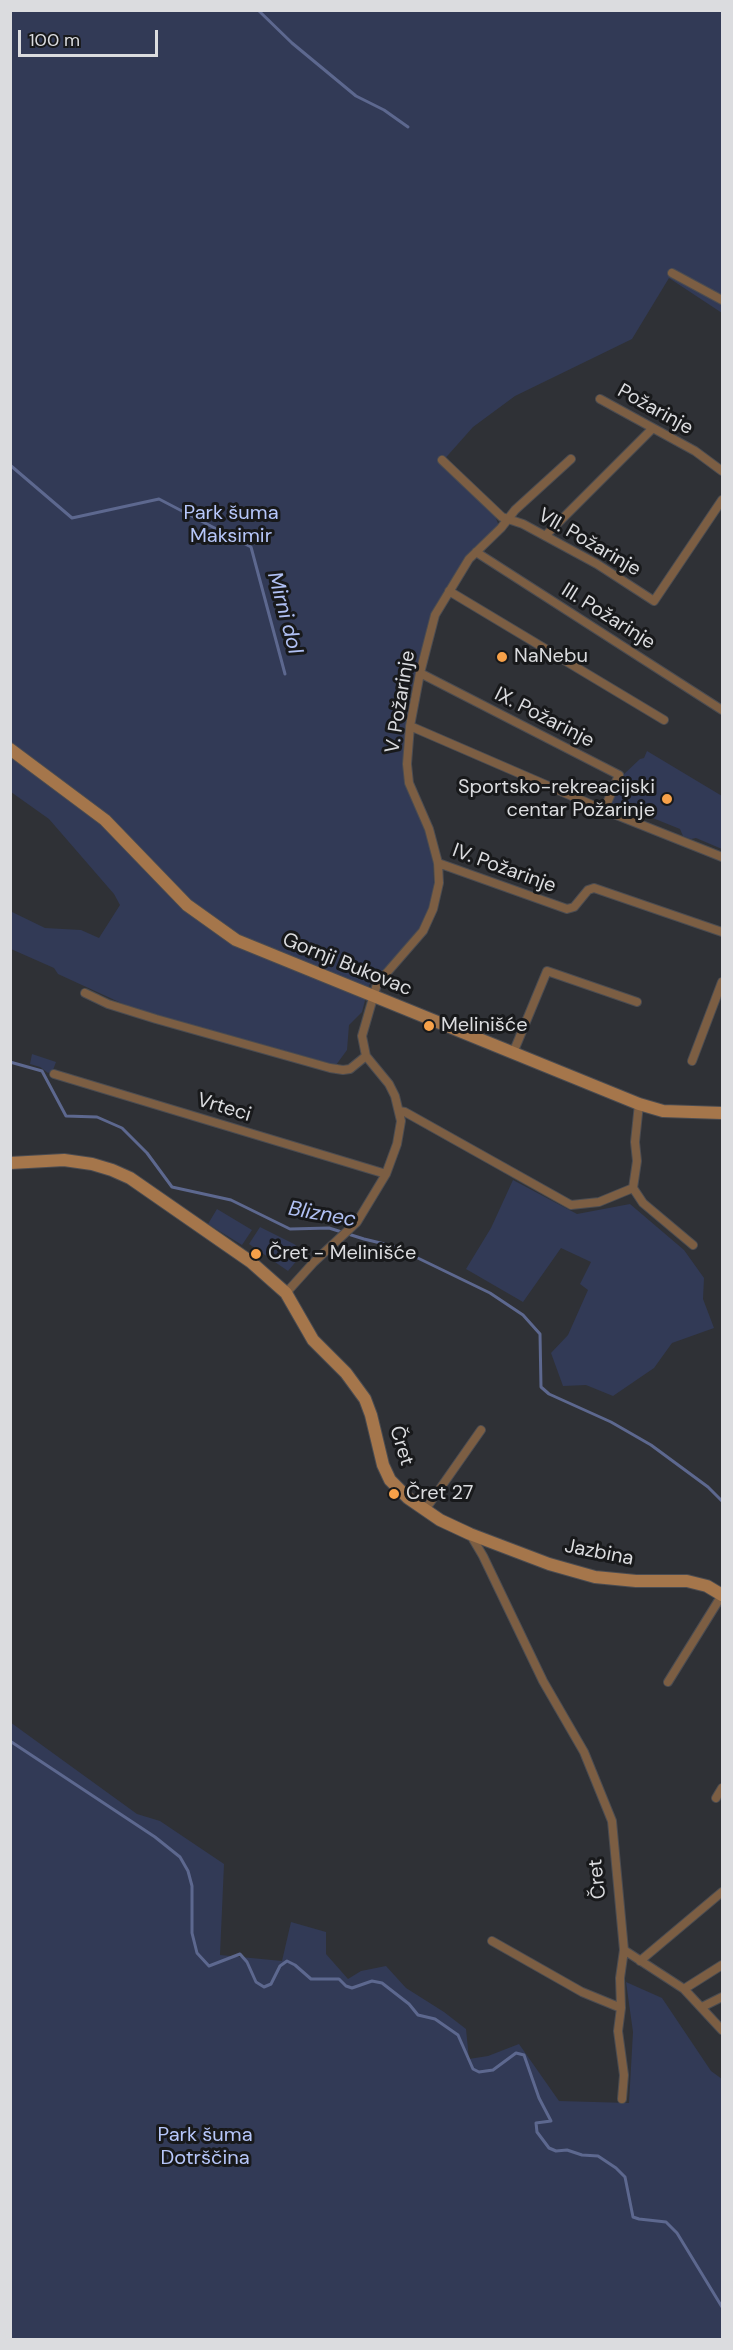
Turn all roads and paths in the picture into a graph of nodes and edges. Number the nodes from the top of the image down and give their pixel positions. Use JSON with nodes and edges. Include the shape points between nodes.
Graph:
{"nodes":[{"id":1,"x":672,"y":273,"type":"dead end"},
{"id":2,"x":723,"y":300,"type":"edge"},
{"id":3,"x":600,"y":399,"type":"dead end"},
{"id":4,"x":652,"y":429,"type":"junction"},
{"id":5,"x":571,"y":459,"type":"dead end"},
{"id":6,"x":442,"y":460,"type":"dead end"},
{"id":7,"x":723,"y":471,"type":"edge"},
{"id":8,"x":723,"y":500,"type":"edge"},
{"id":9,"x":506,"y":519,"type":"junction"},
{"id":10,"x":545,"y":536,"type":"junction"},
{"id":11,"x":476,"y":552,"type":"junction"},
{"id":12,"x":449,"y":591,"type":"junction"},
{"id":13,"x":420,"y":673,"type":"junction"},
{"id":14,"x":723,"y":710,"type":"edge"},
{"id":15,"x":664,"y":720,"type":"dead end"},
{"id":16,"x":410,"y":726,"type":"junction"},
{"id":17,"x":10,"y":749,"type":"edge"},
{"id":18,"x":604,"y":810,"type":"junction"},
{"id":19,"x":723,"y":857,"type":"edge"},
{"id":20,"x":438,"y":863,"type":"junction"},
{"id":21,"x":723,"y":932,"type":"edge"},
{"id":22,"x":723,"y":982,"type":"edge"},
{"id":23,"x":85,"y":993,"type":"dead end"},
{"id":24,"x":372,"y":998,"type":"junction"},
{"id":25,"x":638,"y":1002,"type":"dead end"},
{"id":26,"x":513,"y":1053,"type":"junction"},
{"id":27,"x":366,"y":1056,"type":"junction"},
{"id":28,"x":692,"y":1060,"type":"dead end"},
{"id":29,"x":54,"y":1074,"type":"dead end"},
{"id":30,"x":639,"y":1104,"type":"junction"},
{"id":31,"x":399,"y":1111,"type":"junction"},
{"id":32,"x":723,"y":1113,"type":"edge"},
{"id":33,"x":10,"y":1163,"type":"edge"},
{"id":34,"x":386,"y":1174,"type":"junction"},
{"id":35,"x":633,"y":1188,"type":"junction"},
{"id":36,"x":693,"y":1245,"type":"dead end"},
{"id":37,"x":286,"y":1293,"type":"junction"},
{"id":38,"x":481,"y":1430,"type":"dead end"},
{"id":39,"x":425,"y":1510,"type":"junction"},
{"id":40,"x":470,"y":1534,"type":"junction"},
{"id":41,"x":722,"y":1595,"type":"edge"},
{"id":42,"x":668,"y":1682,"type":"dead end"},
{"id":43,"x":723,"y":1788,"type":"edge"},
{"id":44,"x":716,"y":1798,"type":"dead end"},
{"id":45,"x":723,"y":1892,"type":"edge"},
{"id":46,"x":492,"y":1941,"type":"dead end"},
{"id":47,"x":624,"y":1950,"type":"junction"},
{"id":48,"x":640,"y":1961,"type":"junction"},
{"id":49,"x":723,"y":1965,"type":"edge"},
{"id":50,"x":684,"y":1989,"type":"junction"},
{"id":51,"x":723,"y":1996,"type":"edge"},
{"id":52,"x":702,"y":2007,"type":"junction"},
{"id":53,"x":621,"y":2008,"type":"junction"},
{"id":54,"x":723,"y":2030,"type":"edge"},
{"id":55,"x":622,"y":2099,"type":"dead end"}],
"edges":[{"from":1,"to":2,"type":"street"},
{"from":3,"to":4,"type":"street","name":"Požarinje"},
{"from":4,"to":7,"type":"street","name":"Požarinje"},
{"from":4,"to":10,"type":"street"},
{"from":5,"to":9,"type":"street","name":"VII. Požarinje"},
{"from":6,"to":9,"type":"street","name":"VII. Požarinje"},
{"from":8,"to":10,"type":"street","name":"VII. Požarinje","via":[[654,601]]},
{"from":9,"to":10,"type":"street","name":"VII. Požarinje"},
{"from":9,"to":11,"type":"street","name":"V. Požarinje"},
{"from":11,"to":12,"type":"street","name":"V. Požarinje"},
{"from":11,"to":14,"type":"street","name":"III. Požarinje"},
{"from":12,"to":13,"type":"street","name":"V. Požarinje","via":[[435,615]]},
{"from":12,"to":15,"type":"street"},
{"from":13,"to":16,"type":"street","name":"V. Požarinje"},
{"from":13,"to":18,"type":"street","name":"IX. Požarinje","via":[[619,775]]},
{"from":16,"to":18,"type":"street"},
{"from":16,"to":20,"type":"street","name":"V. Požarinje","via":[[409,783],[428,825]]},
{"from":17,"to":24,"type":"street","name":"Gornji Bukovac","via":[[105,820],[187,904],[236,940]]},
{"from":18,"to":19,"type":"street"},
{"from":20,"to":21,"type":"street","name":"IV. Požarinje","via":[[567,909],[594,888]]},
{"from":20,"to":24,"type":"street","name":"V. Požarinje","via":[[439,883],[429,918],[417,940],[377,984]]},
{"from":22,"to":28,"type":"street"},
{"from":23,"to":27,"type":"street","via":[[156,1019],[330,1068],[351,1069]]},
{"from":24,"to":26,"type":"street","name":"Gornji Bukovac"},
{"from":24,"to":27,"type":"street","via":[[362,1036]]},
{"from":25,"to":26,"type":"street","via":[[547,971]]},
{"from":26,"to":30,"type":"street","name":"Gornji Bukovac"},
{"from":27,"to":31,"type":"street","via":[[389,1083]]},
{"from":29,"to":34,"type":"street","name":"Vrteci"},
{"from":30,"to":32,"type":"street","name":"Gornji Bukovac","via":[[663,1111]]},
{"from":30,"to":35,"type":"street"},
{"from":31,"to":34,"type":"street","via":[[397,1144]]},
{"from":31,"to":35,"type":"street","via":[[572,1205],[598,1202]]},
{"from":33,"to":37,"type":"street","name":"Čret","via":[[64,1160],[92,1164],[130,1178],[251,1262]]},
{"from":34,"to":37,"type":"street","via":[[357,1222]]},
{"from":35,"to":36,"type":"street","via":[[644,1203]]},
{"from":37,"to":39,"type":"street","name":"Čret","via":[[314,1340],[365,1399],[388,1477]]},
{"from":38,"to":39,"type":"street"},
{"from":39,"to":40,"type":"street","name":"Čret"},
{"from":40,"to":41,"type":"street","name":"Jazbina","via":[[595,1577],[687,1581]]},
{"from":40,"to":47,"type":"street","name":"Čret","via":[[599,1785],[612,1821]]},
{"from":41,"to":42,"type":"street"},
{"from":43,"to":44,"type":"street"},
{"from":45,"to":48,"type":"street"},
{"from":46,"to":53,"type":"street","via":[[582,1992]]},
{"from":47,"to":48,"type":"street"},
{"from":47,"to":53,"type":"street","name":"Čret"},
{"from":48,"to":50,"type":"street"},
{"from":49,"to":50,"type":"street"},
{"from":50,"to":52,"type":"street"},
{"from":51,"to":52,"type":"street"},
{"from":52,"to":54,"type":"street"},
{"from":53,"to":55,"type":"street","name":"Čret","via":[[618,2031],[624,2075]]}]}
